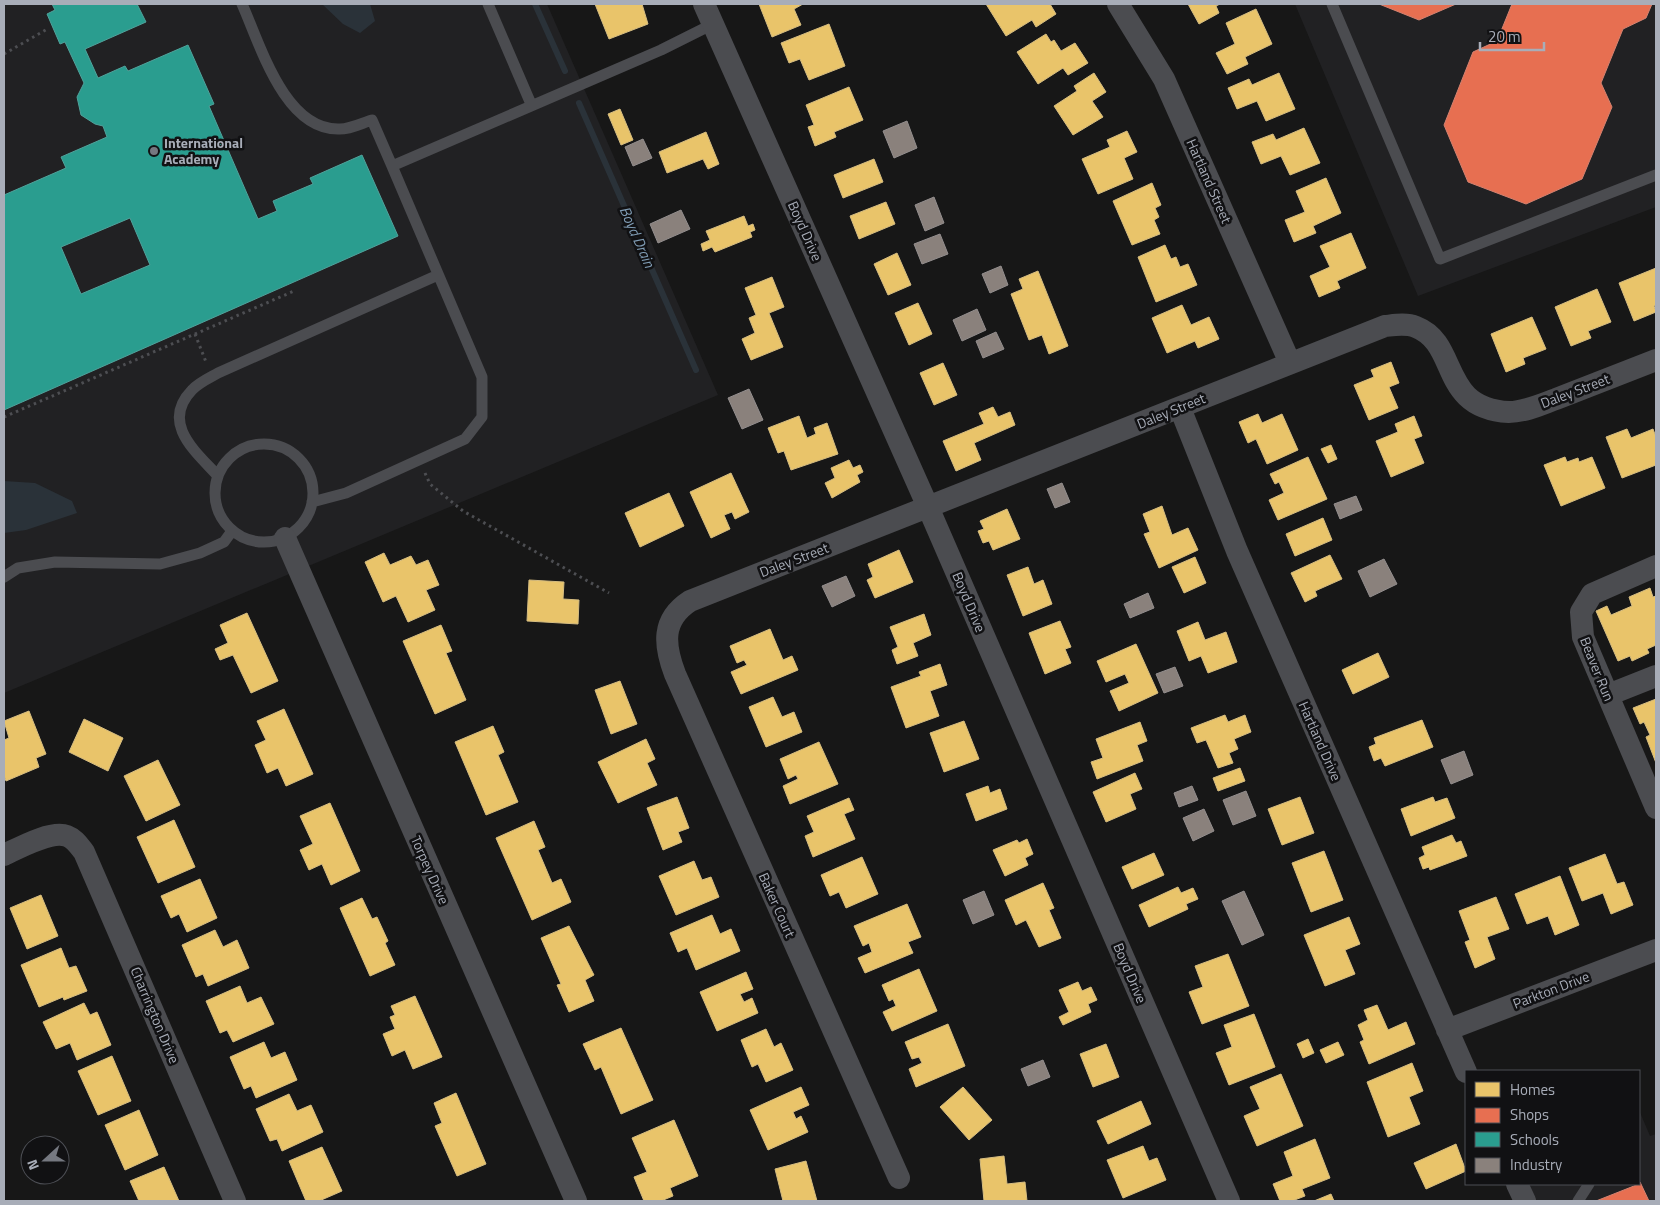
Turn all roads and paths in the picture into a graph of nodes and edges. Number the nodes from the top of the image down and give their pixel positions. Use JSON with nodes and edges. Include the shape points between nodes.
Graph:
{"nodes":[{"id":1,"x":242,"y":4,"type":"edge"},
{"id":2,"x":488,"y":4,"type":"edge"},
{"id":3,"x":1118,"y":4,"type":"edge"},
{"id":4,"x":1332,"y":4,"type":"edge"},
{"id":5,"x":709,"y":14,"type":"edge"},
{"id":6,"x":49,"y":28,"type":"dead end"},
{"id":7,"x":4,"y":54,"type":"edge"},
{"id":8,"x":531,"y":104,"type":"junction"},
{"id":9,"x":392,"y":166,"type":"junction"},
{"id":10,"x":1656,"y":175,"type":"edge"},
{"id":11,"x":438,"y":275,"type":"junction"},
{"id":12,"x":294,"y":291,"type":"dead end"},
{"id":13,"x":195,"y":334,"type":"junction"},
{"id":14,"x":1656,"y":360,"type":"edge"},
{"id":15,"x":1290,"y":363,"type":"junction"},
{"id":16,"x":212,"y":377,"type":"junction"},
{"id":17,"x":1180,"y":408,"type":"junction"},
{"id":18,"x":4,"y":417,"type":"edge"},
{"id":19,"x":419,"y":461,"type":"junction"},
{"id":20,"x":218,"y":475,"type":"junction"},
{"id":21,"x":312,"y":502,"type":"junction"},
{"id":22,"x":928,"y":507,"type":"junction"},
{"id":23,"x":232,"y":531,"type":"junction"},
{"id":24,"x":285,"y":538,"type":"junction"},
{"id":25,"x":1656,"y":566,"type":"edge"},
{"id":26,"x":4,"y":577,"type":"edge"},
{"id":27,"x":609,"y":593,"type":"dead end"},
{"id":28,"x":668,"y":628,"type":"joint"},
{"id":29,"x":1656,"y":676,"type":"edge"},
{"id":30,"x":1608,"y":695,"type":"junction"},
{"id":31,"x":1656,"y":808,"type":"edge"},
{"id":32,"x":4,"y":855,"type":"edge"},
{"id":33,"x":1656,"y":950,"type":"edge"},
{"id":34,"x":1446,"y":1030,"type":"junction"},
{"id":35,"x":1465,"y":1070,"type":"edge"},
{"id":36,"x":899,"y":1178,"type":"dead end"},
{"id":37,"x":1517,"y":1185,"type":"edge"},
{"id":38,"x":1588,"y":1185,"type":"edge"},
{"id":39,"x":235,"y":1201,"type":"edge"},
{"id":40,"x":576,"y":1201,"type":"edge"},
{"id":41,"x":1229,"y":1201,"type":"edge"},
{"id":42,"x":1525,"y":1201,"type":"edge"},
{"id":43,"x":1578,"y":1201,"type":"edge"}],
"edges":[{"from":1,"to":9,"type":"lane","via":[[287,99],[304,117],[339,130],[372,120]]},
{"from":2,"to":8,"type":"lane"},
{"from":3,"to":15,"type":"street","name":"Hartland Street","via":[[1164,79]]},
{"from":4,"to":10,"type":"lane","via":[[1440,259]]},
{"from":5,"to":8,"type":"lane","via":[[661,50]]},
{"from":5,"to":22,"type":"street","name":"Boyd Drive"},
{"from":6,"to":7,"type":"path"},
{"from":8,"to":9,"type":"lane"},
{"from":9,"to":11,"type":"lane"},
{"from":11,"to":16,"type":"lane"},
{"from":11,"to":19,"type":"lane","via":[[482,376],[482,417],[465,439]]},
{"from":12,"to":13,"type":"path"},
{"from":13,"to":16,"type":"path"},
{"from":13,"to":18,"type":"path"},
{"from":14,"to":15,"type":"street","name":"Daley Street","via":[[1542,404],[1511,412],[1479,406],[1463,394],[1438,347],[1416,327],[1404,324],[1385,326]]},
{"from":15,"to":17,"type":"street","name":"Daley Street"},
{"from":16,"to":20,"type":"lane","via":[[192,390],[182,405],[180,424],[184,440]]},
{"from":17,"to":22,"type":"street","name":"Daley Street"},
{"from":17,"to":34,"type":"street","name":"Hartland Drive","via":[[1241,560]]},
{"from":19,"to":21,"type":"lane","via":[[346,493]]},
{"from":19,"to":27,"type":"path","via":[[430,484],[463,511]]},
{"from":20,"to":21,"type":"lane","via":[[226,460],[239,450],[256,444],[271,444],[286,449],[308,471]]},
{"from":20,"to":23,"type":"lane","via":[[214,491],[216,508]]},
{"from":21,"to":24,"type":"lane","via":[[298,529]]},
{"from":22,"to":28,"type":"street","name":"Daley Street","via":[[690,601],[679,608]]},
{"from":22,"to":41,"type":"street","name":"Boyd Drive"},
{"from":23,"to":24,"type":"lane","via":[[252,541],[269,542]]},
{"from":23,"to":26,"type":"lane","via":[[224,542],[208,550],[160,564],[55,562],[18,568]]},
{"from":24,"to":40,"type":"street","name":"Torpey Drive"},
{"from":25,"to":30,"type":"street","name":"Beaver Run","via":[[1592,594],[1581,612],[1583,637]]},
{"from":28,"to":36,"type":"street","name":"Baker Court","via":[[668,654],[675,674]]},
{"from":29,"to":30,"type":"street"},
{"from":30,"to":31,"type":"street","name":"Beaver Run"},
{"from":32,"to":39,"type":"street","name":"Charrington Drive","via":[[48,836],[66,835],[76,842],[91,867]]},
{"from":33,"to":34,"type":"street","name":"Parkton Drive"},
{"from":34,"to":35,"type":"street","name":"Hartland Drive"},
{"from":37,"to":42,"type":"street"},
{"from":38,"to":43,"type":"lane"}]}
